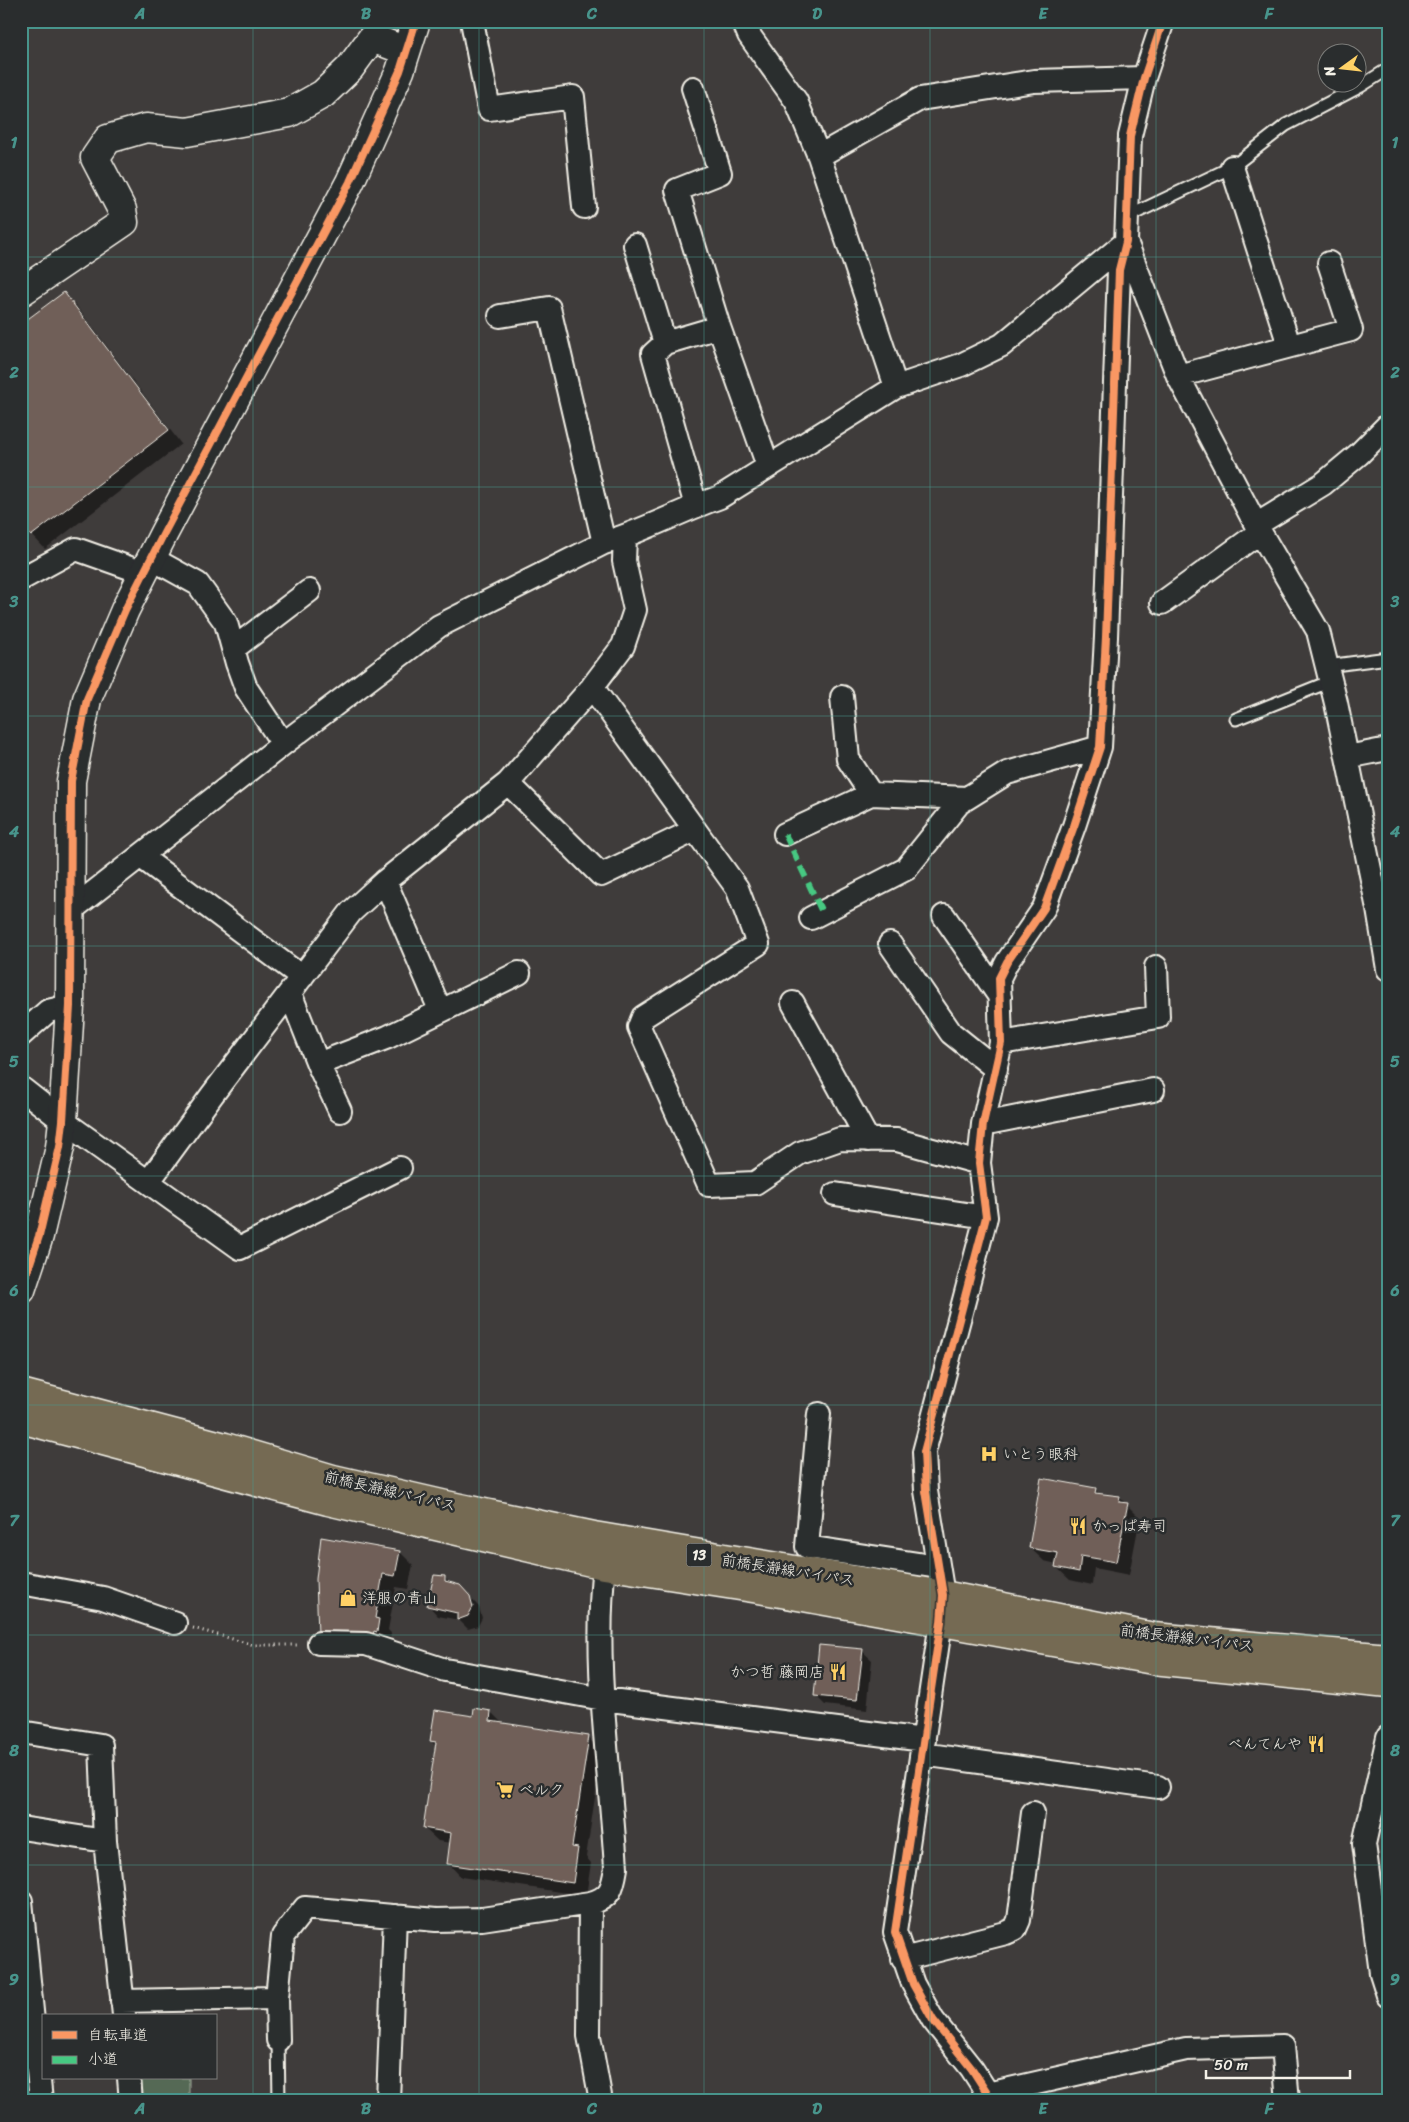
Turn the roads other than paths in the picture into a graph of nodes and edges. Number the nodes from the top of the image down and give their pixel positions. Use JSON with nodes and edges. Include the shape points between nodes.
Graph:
{"nodes":[{"id":1,"x":416,"y":21,"type":"edge"},
{"id":2,"x":472,"y":21,"type":"edge"},
{"id":3,"x":743,"y":21,"type":"edge"},
{"id":4,"x":1163,"y":21,"type":"edge"},
{"id":5,"x":406,"y":51,"type":"junction"},
{"id":6,"x":1388,"y":69,"type":"edge"},
{"id":7,"x":1144,"y":78,"type":"junction"},
{"id":8,"x":693,"y":88,"type":"dead end"},
{"id":9,"x":819,"y":156,"type":"junction"},
{"id":10,"x":1232,"y":167,"type":"junction"},
{"id":11,"x":584,"y":208,"type":"dead end"},
{"id":12,"x":1127,"y":217,"type":"junction"},
{"id":13,"x":1126,"y":242,"type":"junction"},
{"id":14,"x":636,"y":245,"type":"dead end"},
{"id":15,"x":1329,"y":263,"type":"dead end"},
{"id":16,"x":21,"y":292,"type":"edge"},
{"id":17,"x":500,"y":316,"type":"dead end"},
{"id":18,"x":719,"y":327,"type":"junction"},
{"id":19,"x":665,"y":343,"type":"junction"},
{"id":20,"x":1290,"y":345,"type":"junction"},
{"id":21,"x":1178,"y":376,"type":"junction"},
{"id":22,"x":896,"y":387,"type":"junction"},
{"id":23,"x":1388,"y":426,"type":"edge"},
{"id":24,"x":768,"y":466,"type":"junction"},
{"id":25,"x":696,"y":506,"type":"junction"},
{"id":26,"x":1258,"y":528,"type":"junction"},
{"id":27,"x":625,"y":537,"type":"junction"},
{"id":28,"x":604,"y":543,"type":"junction"},
{"id":29,"x":148,"y":566,"type":"junction"},
{"id":30,"x":21,"y":579,"type":"edge"},
{"id":31,"x":309,"y":591,"type":"dead end"},
{"id":32,"x":1162,"y":602,"type":"dead end"},
{"id":33,"x":233,"y":649,"type":"junction"},
{"id":34,"x":1388,"y":658,"type":"edge"},
{"id":35,"x":1329,"y":674,"type":"junction"},
{"id":36,"x":592,"y":688,"type":"junction"},
{"id":37,"x":842,"y":697,"type":"dead end"},
{"id":38,"x":1236,"y":719,"type":"dead end"},
{"id":39,"x":283,"y":744,"type":"junction"},
{"id":40,"x":1100,"y":747,"type":"junction"},
{"id":41,"x":1388,"y":750,"type":"edge"},
{"id":42,"x":1347,"y":757,"type":"junction"},
{"id":43,"x":508,"y":783,"type":"junction"},
{"id":44,"x":871,"y":794,"type":"junction"},
{"id":45,"x":967,"y":798,"type":"junction"},
{"id":46,"x":695,"y":830,"type":"junction"},
{"id":47,"x":785,"y":834,"type":"dead end"},
{"id":48,"x":140,"y":856,"type":"junction"},
{"id":49,"x":385,"y":881,"type":"junction"},
{"id":50,"x":70,"y":911,"type":"junction"},
{"id":51,"x":944,"y":916,"type":"dead end"},
{"id":52,"x":811,"y":918,"type":"dead end"},
{"id":53,"x":890,"y":944,"type":"dead end"},
{"id":54,"x":1156,"y":968,"type":"dead end"},
{"id":55,"x":1388,"y":969,"type":"edge"},
{"id":56,"x":519,"y":973,"type":"dead end"},
{"id":57,"x":296,"y":985,"type":"junction"},
{"id":58,"x":1000,"y":997,"type":"junction"},
{"id":59,"x":793,"y":1003,"type":"dead end"},
{"id":60,"x":70,"y":1006,"type":"junction"},
{"id":61,"x":440,"y":1010,"type":"junction"},
{"id":62,"x":21,"y":1035,"type":"edge"},
{"id":63,"x":1001,"y":1043,"type":"junction"},
{"id":64,"x":318,"y":1064,"type":"junction"},
{"id":65,"x":996,"y":1069,"type":"junction"},
{"id":66,"x":21,"y":1088,"type":"edge"},
{"id":67,"x":1153,"y":1090,"type":"dead end"},
{"id":68,"x":340,"y":1112,"type":"dead end"},
{"id":69,"x":63,"y":1121,"type":"junction"},
{"id":70,"x":983,"y":1124,"type":"junction"},
{"id":71,"x":868,"y":1140,"type":"junction"},
{"id":72,"x":979,"y":1163,"type":"junction"},
{"id":73,"x":400,"y":1168,"type":"dead end"},
{"id":74,"x":149,"y":1181,"type":"junction"},
{"id":75,"x":835,"y":1194,"type":"dead end"},
{"id":76,"x":986,"y":1218,"type":"junction"},
{"id":77,"x":21,"y":1290,"type":"edge"},
{"id":78,"x":21,"y":1393,"type":"edge"},
{"id":79,"x":819,"y":1414,"type":"dead end"},
{"id":80,"x":21,"y":1419,"type":"edge"},
{"id":81,"x":604,"y":1565,"type":"junction"},
{"id":82,"x":938,"y":1567,"type":"junction"},
{"id":83,"x":21,"y":1583,"type":"edge"},
{"id":84,"x":943,"y":1595,"type":"junction"},
{"id":85,"x":941,"y":1622,"type":"junction"},
{"id":86,"x":175,"y":1623,"type":"road end"},
{"id":87,"x":319,"y":1643,"type":"road end"},
{"id":88,"x":1388,"y":1658,"type":"edge"},
{"id":89,"x":1388,"y":1684,"type":"edge"},
{"id":90,"x":603,"y":1700,"type":"junction"},
{"id":91,"x":21,"y":1732,"type":"edge"},
{"id":92,"x":1388,"y":1737,"type":"edge"},
{"id":93,"x":923,"y":1747,"type":"junction"},
{"id":94,"x":1158,"y":1787,"type":"dead end"},
{"id":95,"x":1033,"y":1813,"type":"dead end"},
{"id":96,"x":21,"y":1828,"type":"edge"},
{"id":97,"x":105,"y":1841,"type":"junction"},
{"id":98,"x":21,"y":1901,"type":"edge"},
{"id":99,"x":590,"y":1903,"type":"junction"},
{"id":100,"x":395,"y":1916,"type":"junction"},
{"id":101,"x":903,"y":1959,"type":"junction"},
{"id":102,"x":1388,"y":1995,"type":"edge"},
{"id":103,"x":277,"y":1998,"type":"junction"},
{"id":104,"x":123,"y":2008,"type":"edge"},
{"id":105,"x":278,"y":2040,"type":"joint"},
{"id":106,"x":129,"y":2080,"type":"edge"},
{"id":107,"x":989,"y":2097,"type":"edge"},
{"id":108,"x":41,"y":2101,"type":"edge"},
{"id":109,"x":131,"y":2101,"type":"edge"},
{"id":110,"x":279,"y":2101,"type":"edge"},
{"id":111,"x":388,"y":2101,"type":"edge"},
{"id":112,"x":601,"y":2101,"type":"edge"},
{"id":113,"x":1288,"y":2101,"type":"edge"}],
"edges":[{"from":1,"to":5,"type":"street"},
{"from":2,"to":11,"type":"street","via":[[489,109],[573,97]]},
{"from":3,"to":9,"type":"street","via":[[749,35],[796,101]]},
{"from":4,"to":7,"type":"street"},
{"from":5,"to":16,"type":"street","via":[[372,38],[350,68],[323,94],[289,113],[187,132],[146,128],[108,138],[95,158],[122,210],[124,222]]},
{"from":5,"to":29,"type":"street","via":[[350,182]]},
{"from":6,"to":10,"type":"lane","via":[[1286,126]]},
{"from":7,"to":9,"type":"street","via":[[1034,80],[920,99]]},
{"from":7,"to":12,"type":"street","via":[[1130,136]]},
{"from":8,"to":18,"type":"street","via":[[720,173],[677,190]]},
{"from":9,"to":22,"type":"street"},
{"from":10,"to":12,"type":"lane"},
{"from":10,"to":20,"type":"street"},
{"from":12,"to":13,"type":"street"},
{"from":13,"to":21,"type":"street"},
{"from":13,"to":22,"type":"street","via":[[1002,346],[961,365]]},
{"from":13,"to":40,"type":"street","via":[[1119,270]]},
{"from":14,"to":19,"type":"street"},
{"from":15,"to":20,"type":"street","via":[[1351,330]]},
{"from":17,"to":28,"type":"street","via":[[549,308]]},
{"from":18,"to":19,"type":"street"},
{"from":18,"to":24,"type":"street"},
{"from":19,"to":25,"type":"street","via":[[653,354]]},
{"from":20,"to":21,"type":"street"},
{"from":21,"to":26,"type":"street"},
{"from":22,"to":24,"type":"street"},
{"from":23,"to":26,"type":"street","via":[[1323,484]]},
{"from":24,"to":25,"type":"street","via":[[720,497]]},
{"from":25,"to":27,"type":"street"},
{"from":26,"to":32,"type":"street"},
{"from":26,"to":35,"type":"street","via":[[1318,631]]},
{"from":27,"to":28,"type":"street"},
{"from":27,"to":36,"type":"street","via":[[624,561],[635,610],[623,646]]},
{"from":28,"to":39,"type":"street","via":[[439,626]]},
{"from":29,"to":30,"type":"street","via":[[76,549]]},
{"from":29,"to":33,"type":"street","via":[[198,584],[226,623]]},
{"from":29,"to":50,"type":"street","via":[[125,610],[87,699],[71,781]]},
{"from":31,"to":33,"type":"street"},
{"from":33,"to":39,"type":"street","via":[[246,688]]},
{"from":34,"to":35,"type":"lane"},
{"from":35,"to":38,"type":"lane"},
{"from":35,"to":42,"type":"street"},
{"from":36,"to":43,"type":"street"},
{"from":36,"to":46,"type":"street"},
{"from":37,"to":44,"type":"street","via":[[848,759]]},
{"from":39,"to":48,"type":"street"},
{"from":40,"to":45,"type":"street","via":[[1007,773]]},
{"from":40,"to":58,"type":"street","via":[[1044,908],[999,978]]},
{"from":41,"to":42,"type":"street"},
{"from":42,"to":55,"type":"street"},
{"from":43,"to":46,"type":"street","via":[[601,875]]},
{"from":43,"to":49,"type":"street"},
{"from":44,"to":45,"type":"street"},
{"from":44,"to":47,"type":"street"},
{"from":45,"to":52,"type":"street","via":[[959,803],[906,869]]},
{"from":46,"to":71,"type":"street","via":[[737,888],[758,944],[643,1016],[640,1028],[709,1186],[755,1183],[800,1153],[840,1139]]},
{"from":48,"to":50,"type":"street"},
{"from":48,"to":57,"type":"street"},
{"from":49,"to":57,"type":"street","via":[[351,912]]},
{"from":49,"to":61,"type":"street"},
{"from":50,"to":60,"type":"street"},
{"from":51,"to":58,"type":"street"},
{"from":53,"to":65,"type":"street","via":[[951,1034]]},
{"from":54,"to":63,"type":"street","via":[[1158,1017]]},
{"from":56,"to":61,"type":"street"},
{"from":57,"to":64,"type":"street"},
{"from":57,"to":74,"type":"street"},
{"from":58,"to":63,"type":"street"},
{"from":59,"to":71,"type":"street"},
{"from":60,"to":62,"type":"street","via":[[48,1012]]},
{"from":60,"to":69,"type":"street"},
{"from":61,"to":64,"type":"street","via":[[388,1037]]},
{"from":63,"to":65,"type":"street"},
{"from":64,"to":68,"type":"street"},
{"from":65,"to":70,"type":"street"},
{"from":66,"to":69,"type":"street"},
{"from":67,"to":70,"type":"street"},
{"from":69,"to":74,"type":"street"},
{"from":69,"to":77,"type":"street","via":[[39,1236]]},
{"from":70,"to":72,"type":"street"},
{"from":71,"to":72,"type":"street","via":[[897,1140]]},
{"from":72,"to":76,"type":"street"},
{"from":73,"to":74,"type":"street","via":[[240,1248]]},
{"from":75,"to":76,"type":"street"},
{"from":76,"to":82,"type":"street","via":[[924,1452],[926,1491]]},
{"from":78,"to":84,"type":"main road","name":"前橋長瀞線バイパス","number":"13","via":[[333,1478],[446,1505],[594,1536]]},
{"from":79,"to":82,"type":"street","via":[[807,1547]]},
{"from":80,"to":81,"type":"main road","name":"前橋長瀞線バイパス","number":"13","via":[[328,1501]]},
{"from":81,"to":85,"type":"main road","name":"前橋長瀞線バイパス","number":"13"},
{"from":81,"to":90,"type":"street"},
{"from":82,"to":84,"type":"street"},
{"from":83,"to":86,"type":"street","via":[[104,1598]]},
{"from":84,"to":85,"type":"street"},
{"from":84,"to":88,"type":"main road","name":"前橋長瀞線バイパス","number":"13","via":[[1154,1637]]},
{"from":85,"to":89,"type":"main road","name":"前橋長瀞線バイパス","number":"13","via":[[1153,1660]]},
{"from":85,"to":93,"type":"street"},
{"from":87,"to":90,"type":"street","via":[[366,1644],[445,1670]]},
{"from":90,"to":93,"type":"street"},
{"from":90,"to":99,"type":"street","via":[[616,1868],[612,1890],[598,1902]]},
{"from":91,"to":97,"type":"street","via":[[101,1745]]},
{"from":92,"to":102,"type":"street","via":[[1364,1844],[1381,1973]]},
{"from":93,"to":94,"type":"street"},
{"from":93,"to":101,"type":"street","via":[[896,1932]]},
{"from":95,"to":101,"type":"street","via":[[1019,1920],[1015,1929]]},
{"from":96,"to":97,"type":"street"},
{"from":97,"to":104,"type":"street"},
{"from":98,"to":108,"type":"street"},
{"from":99,"to":100,"type":"street","via":[[482,1919],[436,1920]]},
{"from":99,"to":112,"type":"street","via":[[589,2036]]},
{"from":100,"to":103,"type":"street","via":[[306,1908],[283,1936]]},
{"from":100,"to":111,"type":"street"},
{"from":101,"to":107,"type":"street","via":[[933,2020],[972,2069]]},
{"from":103,"to":104,"type":"street"},
{"from":103,"to":105,"type":"street"},
{"from":105,"to":110,"type":"lane"},
{"from":106,"to":109,"type":"street"},
{"from":107,"to":113,"type":"street","via":[[1186,2049],[1282,2046]]}]}
